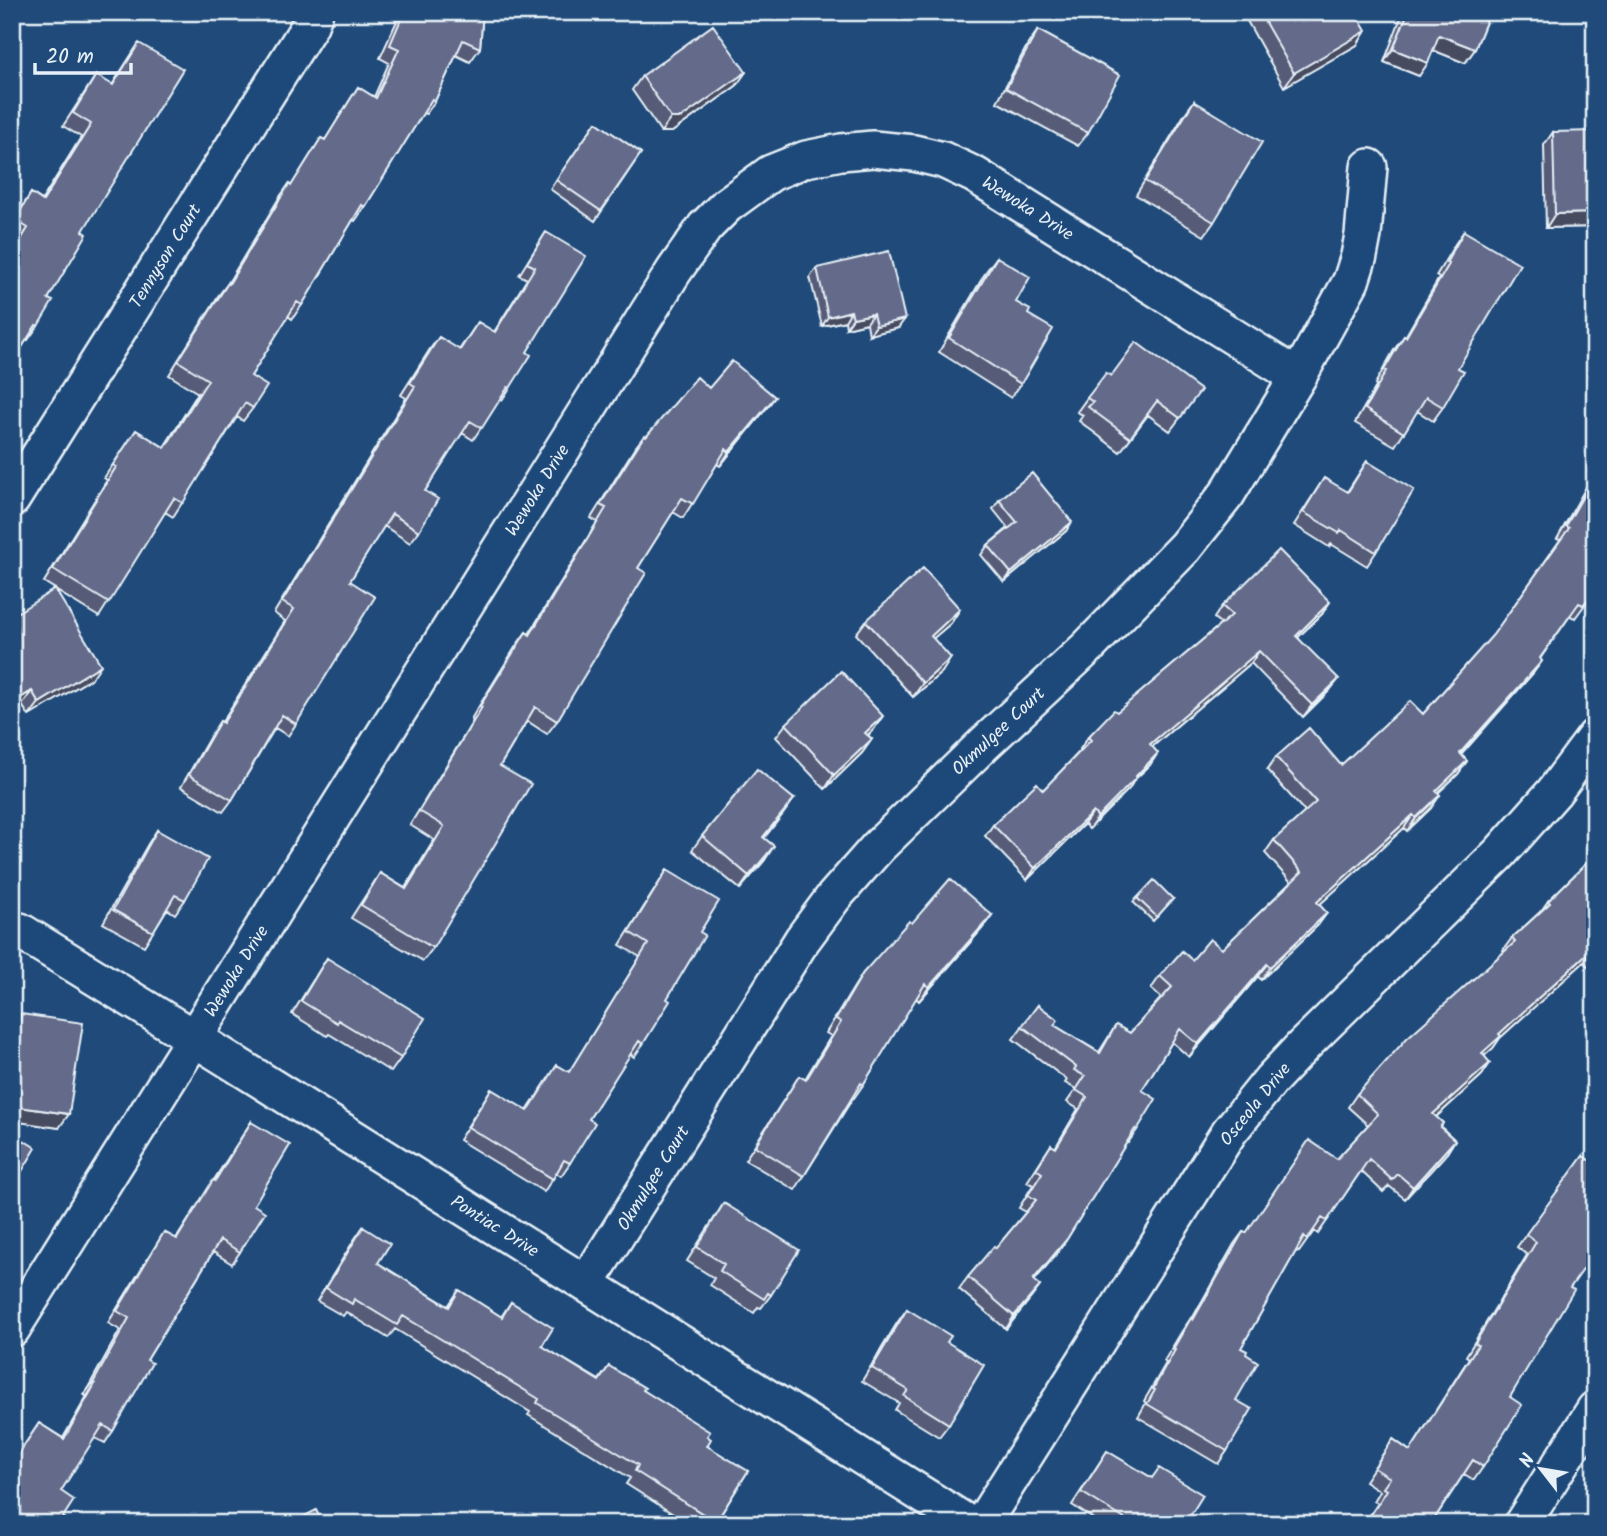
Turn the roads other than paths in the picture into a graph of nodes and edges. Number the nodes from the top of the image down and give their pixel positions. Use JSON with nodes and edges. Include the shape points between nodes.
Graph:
{"nodes":[{"id":1,"x":315,"y":12,"type":"edge"},
{"id":2,"x":1369,"y":167,"type":"dead end"},
{"id":3,"x":1298,"y":377,"type":"junction"},
{"id":4,"x":12,"y":499,"type":"edge"},
{"id":5,"x":1595,"y":737,"type":"edge"},
{"id":6,"x":20,"y":931,"type":"dead end"},
{"id":7,"x":194,"y":1038,"type":"junction"},
{"id":8,"x":586,"y":1284,"type":"junction"},
{"id":9,"x":12,"y":1329,"type":"edge"},
{"id":10,"x":1595,"y":1409,"type":"edge"},
{"id":11,"x":969,"y":1524,"type":"edge"},
{"id":12,"x":982,"y":1524,"type":"edge"},
{"id":13,"x":1522,"y":1524,"type":"edge"}],
"edges":[{"from":1,"to":4,"type":"street","name":"Tennyson Court"},
{"from":2,"to":3,"type":"street","name":"Okmulgee Court","via":[[1363,234],[1351,281]]},
{"from":3,"to":7,"type":"street","name":"Wewoka Drive","via":[[975,175],[943,160],[873,149],[806,159],[771,173],[705,227],[674,271]]},
{"from":3,"to":8,"type":"street","name":"Okmulgee Court","via":[[1227,494],[1185,548],[878,847],[833,898]]},
{"from":5,"to":12,"type":"street","name":"Osceola Drive","via":[[1499,854],[1303,1046],[1229,1132]]},
{"from":6,"to":7,"type":"street","name":"Pontiac Drive"},
{"from":7,"to":8,"type":"street","name":"Pontiac Drive"},
{"from":7,"to":9,"type":"street","name":"Wewoka Drive"},
{"from":8,"to":11,"type":"street","name":"Pontiac Drive"},
{"from":10,"to":13,"type":"street"}]}
